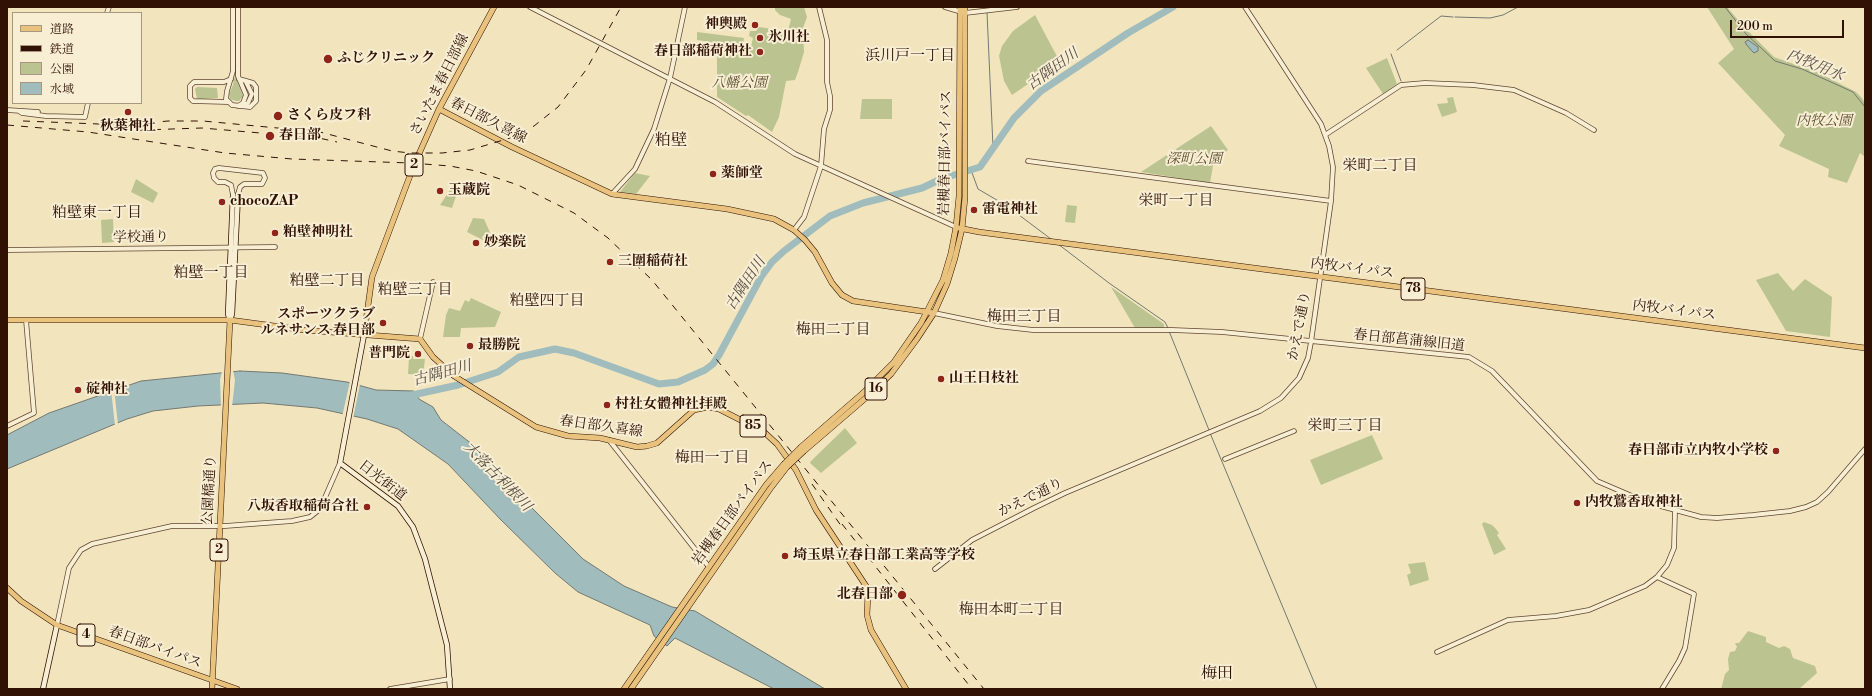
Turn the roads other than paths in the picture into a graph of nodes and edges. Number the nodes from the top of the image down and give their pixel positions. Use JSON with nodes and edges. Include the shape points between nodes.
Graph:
{"nodes":[{"id":1,"x":233,"y":7,"type":"edge"},
{"id":2,"x":238,"y":7,"type":"edge"},
{"id":3,"x":494,"y":7,"type":"edge"},
{"id":4,"x":530,"y":7,"type":"edge"},
{"id":5,"x":685,"y":7,"type":"edge"},
{"id":6,"x":819,"y":7,"type":"edge"},
{"id":7,"x":945,"y":7,"type":"edge"},
{"id":8,"x":965,"y":7,"type":"edge"},
{"id":9,"x":1017,"y":7,"type":"edge"},
{"id":10,"x":1245,"y":7,"type":"edge"},
{"id":11,"x":962,"y":11,"type":"edge"},
{"id":12,"x":236,"y":66,"type":"junction"},
{"id":13,"x":670,"y":78,"type":"junction"},
{"id":14,"x":231,"y":79,"type":"junction"},
{"id":15,"x":239,"y":79,"type":"junction"},
{"id":16,"x":228,"y":102,"type":"junction"},
{"id":17,"x":88,"y":104,"type":"edge"},
{"id":18,"x":238,"y":106,"type":"junction"},
{"id":19,"x":439,"y":109,"type":"junction"},
{"id":20,"x":7,"y":110,"type":"edge"},
{"id":21,"x":1594,"y":130,"type":"dead end"},
{"id":22,"x":1325,"y":135,"type":"junction"},
{"id":23,"x":1028,"y":161,"type":"dead end"},
{"id":24,"x":820,"y":166,"type":"junction"},
{"id":25,"x":612,"y":194,"type":"junction"},
{"id":26,"x":236,"y":195,"type":"junction"},
{"id":27,"x":1331,"y":200,"type":"junction"},
{"id":28,"x":959,"y":228,"type":"junction"},
{"id":29,"x":795,"y":230,"type":"junction"},
{"id":30,"x":275,"y":247,"type":"dead end"},
{"id":31,"x":233,"y":248,"type":"junction"},
{"id":32,"x":7,"y":250,"type":"edge"},
{"id":33,"x":1320,"y":276,"type":"junction"},
{"id":34,"x":433,"y":282,"type":"dead end"},
{"id":35,"x":928,"y":312,"type":"junction"},
{"id":36,"x":934,"y":313,"type":"junction"},
{"id":37,"x":7,"y":320,"type":"edge"},
{"id":38,"x":26,"y":320,"type":"junction"},
{"id":39,"x":230,"y":320,"type":"junction"},
{"id":40,"x":364,"y":335,"type":"junction"},
{"id":41,"x":420,"y":339,"type":"junction"},
{"id":42,"x":1311,"y":342,"type":"junction"},
{"id":43,"x":1865,"y":348,"type":"edge"},
{"id":44,"x":7,"y":426,"type":"edge"},
{"id":45,"x":1294,"y":431,"type":"dead end"},
{"id":46,"x":608,"y":440,"type":"junction"},
{"id":47,"x":802,"y":449,"type":"junction"},
{"id":48,"x":1865,"y":449,"type":"edge"},
{"id":49,"x":1225,"y":459,"type":"dead end"},
{"id":50,"x":340,"y":463,"type":"junction"},
{"id":51,"x":785,"y":465,"type":"junction"},
{"id":52,"x":1675,"y":511,"type":"junction"},
{"id":53,"x":220,"y":526,"type":"junction"},
{"id":54,"x":709,"y":567,"type":"junction"},
{"id":55,"x":935,"y":569,"type":"dead end"},
{"id":56,"x":1657,"y":577,"type":"junction"},
{"id":57,"x":7,"y":588,"type":"edge"},
{"id":58,"x":686,"y":605,"type":"junction"},
{"id":59,"x":57,"y":625,"type":"junction"},
{"id":60,"x":658,"y":645,"type":"junction"},
{"id":61,"x":1437,"y":652,"type":"dead end"},
{"id":62,"x":450,"y":679,"type":"junction"},
{"id":63,"x":213,"y":682,"type":"junction"},
{"id":64,"x":631,"y":688,"type":"edge"},
{"id":65,"x":43,"y":689,"type":"edge"},
{"id":66,"x":212,"y":689,"type":"edge"},
{"id":67,"x":237,"y":689,"type":"edge"},
{"id":68,"x":390,"y":689,"type":"edge"},
{"id":69,"x":450,"y":689,"type":"edge"},
{"id":70,"x":624,"y":689,"type":"edge"},
{"id":71,"x":906,"y":689,"type":"edge"},
{"id":72,"x":1662,"y":689,"type":"edge"}],
"edges":[{"from":1,"to":12,"type":"street"},
{"from":2,"to":12,"type":"street"},
{"from":3,"to":19,"type":"main road","name":"さいたま春日部線","number":"2"},
{"from":4,"to":13,"type":"street"},
{"from":5,"to":13,"type":"street"},
{"from":6,"to":24,"type":"street","via":[[827,40],[830,103]]},
{"from":7,"to":11,"type":"street"},
{"from":8,"to":11,"type":"main road","name":"岩槻春日部バイパス","number":"16"},
{"from":9,"to":11,"type":"street"},
{"from":10,"to":22,"type":"street","name":"かえで通り","via":[[1308,102]]},
{"from":11,"to":28,"type":"main road","name":"岩槻春日部バイパス","number":"16"},
{"from":11,"to":28,"type":"main road","name":"岩槻春日部バイパス","number":"16","via":[[966,167]]},
{"from":12,"to":14,"type":"street"},
{"from":12,"to":15,"type":"street"},
{"from":13,"to":24,"type":"street","via":[[715,102]]},
{"from":13,"to":25,"type":"street","via":[[654,129],[635,169]]},
{"from":14,"to":16,"type":"street","via":[[226,95]]},
{"from":14,"to":16,"type":"street","via":[[224,82],[194,82],[190,86],[190,98],[193,101]]},
{"from":15,"to":18,"type":"street","via":[[246,98]]},
{"from":15,"to":18,"type":"street","via":[[255,84],[257,99],[253,105]]},
{"from":16,"to":18,"type":"street"},
{"from":17,"to":20,"type":"street","via":[[85,117]]},
{"from":19,"to":25,"type":"main road","name":"春日部久喜線"},
{"from":19,"to":40,"type":"main road","name":"さいたま春日部線","number":"2","via":[[414,165],[372,277]]},
{"from":21,"to":22,"type":"street","via":[[1566,113],[1514,90],[1419,83],[1401,85]]},
{"from":22,"to":27,"type":"street","name":"かえで通り","via":[[1333,167]]},
{"from":23,"to":27,"type":"street"},
{"from":24,"to":28,"type":"street"},
{"from":24,"to":29,"type":"street","via":[[804,217]]},
{"from":25,"to":29,"type":"main road","name":"春日部久喜線","via":[[760,215]]},
{"from":26,"to":26,"type":"street","via":[[231,185],[218,182],[214,178],[215,170],[219,168],[263,173],[262,184],[242,185]]},
{"from":26,"to":31,"type":"main road"},
{"from":27,"to":33,"type":"street","name":"かえで通り"},
{"from":28,"to":33,"type":"main road","name":"内牧バイパス","number":"78"},
{"from":28,"to":35,"type":"main road","name":"岩槻春日部バイパス","number":"16","via":[[947,267]]},
{"from":28,"to":36,"type":"main road","name":"岩槻春日部バイパス","number":"16","via":[[952,270]]},
{"from":29,"to":35,"type":"main road","name":"春日部久喜線","via":[[810,245],[838,291],[848,298]]},
{"from":30,"to":31,"type":"street","name":"学校通り"},
{"from":31,"to":32,"type":"street","name":"学校通り"},
{"from":31,"to":39,"type":"main road","via":[[228,313]]},
{"from":33,"to":42,"type":"street","name":"かえで通り"},
{"from":33,"to":43,"type":"main road","name":"内牧バイパス","number":"78"},
{"from":34,"to":41,"type":"street"},
{"from":35,"to":36,"type":"main road","name":"春日部久喜線"},
{"from":35,"to":47,"type":"main road","name":"岩槻春日部バイパス","number":"16","via":[[904,349],[876,381]]},
{"from":36,"to":42,"type":"street","name":"春日部菖蒲線旧道","via":[[1033,330],[1172,330]]},
{"from":36,"to":47,"type":"main road","name":"岩槻春日部バイパス","number":"16","via":[[891,374],[868,396]]},
{"from":37,"to":38,"type":"main road"},
{"from":38,"to":39,"type":"main road"},
{"from":38,"to":44,"type":"street","via":[[34,413]]},
{"from":39,"to":40,"type":"main road"},
{"from":39,"to":53,"type":"main road","name":"公園橋通り","number":"2"},
{"from":40,"to":41,"type":"main road"},
{"from":40,"to":50,"type":"main road","name":"日光街道"},
{"from":41,"to":46,"type":"main road","name":"春日部久喜線","number":"85","via":[[437,360],[458,378],[536,427],[549,432]]},
{"from":42,"to":52,"type":"street","name":"春日部菖蒲線旧道","via":[[1455,355],[1477,361],[1488,367],[1503,382],[1597,481]]},
{"from":42,"to":55,"type":"street","name":"かえで通り","via":[[1308,358],[1299,378],[1286,394],[1269,407],[1034,508],[972,540]]},
{"from":45,"to":49,"type":"street"},
{"from":46,"to":54,"type":"street"},
{"from":46,"to":71,"type":"main road","name":"春日部久喜線","number":"85","via":[[637,447],[653,445],[690,412],[708,407],[719,409],[768,435],[796,470],[816,510],[866,586],[867,615],[871,630]]},
{"from":47,"to":51,"type":"main road","name":"岩槻春日部バイパス","number":"16","bridge":true},
{"from":48,"to":52,"type":"street","name":"春日部菖蒲線旧道","via":[[1828,492],[1817,502],[1800,509],[1717,518]]},
{"from":50,"to":53,"type":"street","via":[[320,509],[314,515],[292,521]]},
{"from":50,"to":62,"type":"main road","name":"日光街道","via":[[398,506],[413,527],[425,559],[447,646]]},
{"from":51,"to":54,"type":"main road","name":"岩槻春日部バイパス","number":"16","via":[[766,485]]},
{"from":51,"to":58,"type":"main road","name":"岩槻春日部バイパス","number":"16"},
{"from":52,"to":56,"type":"street","via":[[1674,548],[1667,565]]},
{"from":53,"to":59,"type":"street","via":[[172,526],[92,544],[81,550],[69,568]]},
{"from":53,"to":63,"type":"main road","name":"公園橋通り","number":"2"},
{"from":54,"to":58,"type":"main road","name":"岩槻春日部バイパス","number":"16"},
{"from":56,"to":61,"type":"street","via":[[1645,586],[1589,610],[1508,620]]},
{"from":56,"to":72,"type":"street","via":[[1694,594],[1685,648]]},
{"from":57,"to":59,"type":"main road","name":"春日部バイパス","number":"4","via":[[20,601]]},
{"from":58,"to":60,"type":"main road","name":"岩槻春日部バイパス","number":"16"},
{"from":59,"to":63,"type":"main road","name":"春日部バイパス","number":"4"},
{"from":59,"to":65,"type":"main road"},
{"from":60,"to":64,"type":"main road","name":"岩槻春日部バイパス","number":"16"},
{"from":60,"to":70,"type":"main road","name":"岩槻春日部バイパス","number":"16"},
{"from":62,"to":68,"type":"street"},
{"from":62,"to":69,"type":"main road","name":"日光街道"},
{"from":63,"to":66,"type":"main road","name":"公園橋通り","number":"2"},
{"from":63,"to":67,"type":"main road","name":"春日部バイパス","number":"4"}]}
